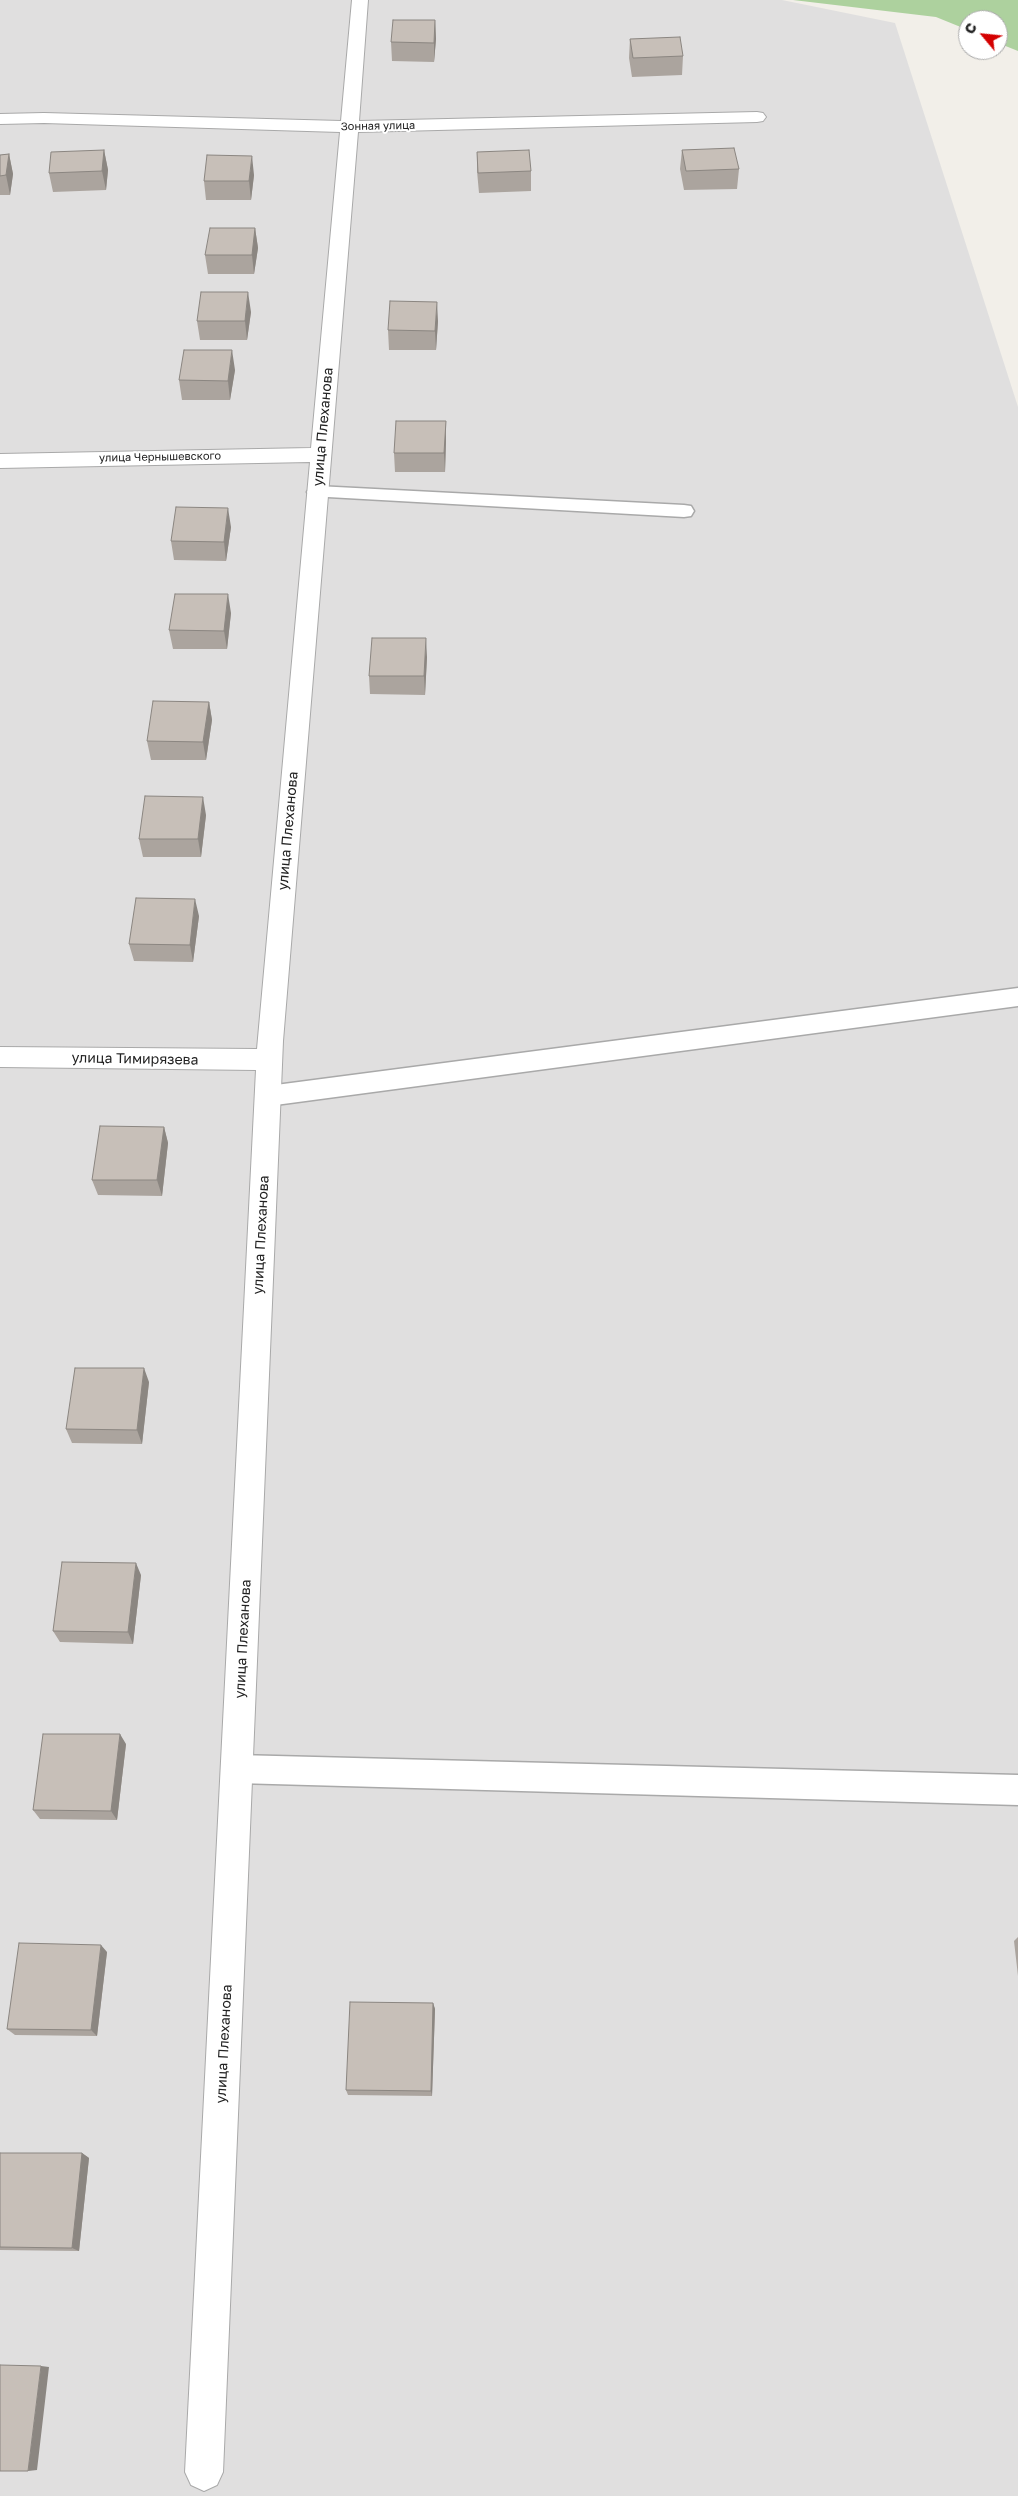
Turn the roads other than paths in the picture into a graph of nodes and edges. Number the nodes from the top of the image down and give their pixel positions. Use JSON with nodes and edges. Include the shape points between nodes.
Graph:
{"nodes":[{"id":1,"x":360,"y":0,"type":"edge"},
{"id":2,"x":756,"y":117,"type":"dead end"},
{"id":3,"x":0,"y":119,"type":"edge"},
{"id":4,"x":348,"y":127,"type":"junction"},
{"id":5,"x":320,"y":455,"type":"junction"},
{"id":6,"x":0,"y":461,"type":"edge"},
{"id":7,"x":317,"y":492,"type":"junction"},
{"id":8,"x":684,"y":511,"type":"dead end"},
{"id":9,"x":1018,"y":997,"type":"edge"},
{"id":10,"x":0,"y":1058,"type":"edge"},
{"id":11,"x":269,"y":1060,"type":"junction"},
{"id":12,"x":268,"y":1096,"type":"junction"},
{"id":13,"x":236,"y":1769,"type":"junction"},
{"id":14,"x":1018,"y":1790,"type":"edge"},
{"id":15,"x":204,"y":2472,"type":"dead end"}],
"edges":[{"from":1,"to":4,"type":"street","name":"улица Плеханова"},
{"from":2,"to":4,"type":"street","name":"Зонная улица"},
{"from":3,"to":4,"type":"street","name":"Зонная улица"},
{"from":4,"to":5,"type":"street","name":"улица Плеханова"},
{"from":5,"to":6,"type":"street","name":"улица Чернышевского"},
{"from":5,"to":7,"type":"street","name":"улица Плеханова"},
{"from":7,"to":8,"type":"lane"},
{"from":7,"to":11,"type":"street","name":"улица Плеханова"},
{"from":9,"to":12,"type":"lane"},
{"from":10,"to":11,"type":"street","name":"улица Тимирязева"},
{"from":11,"to":12,"type":"street","name":"улица Плеханова"},
{"from":12,"to":13,"type":"street","name":"улица Плеханова"},
{"from":13,"to":14,"type":"lane"},
{"from":13,"to":15,"type":"street","name":"улица Плеханова"}]}
